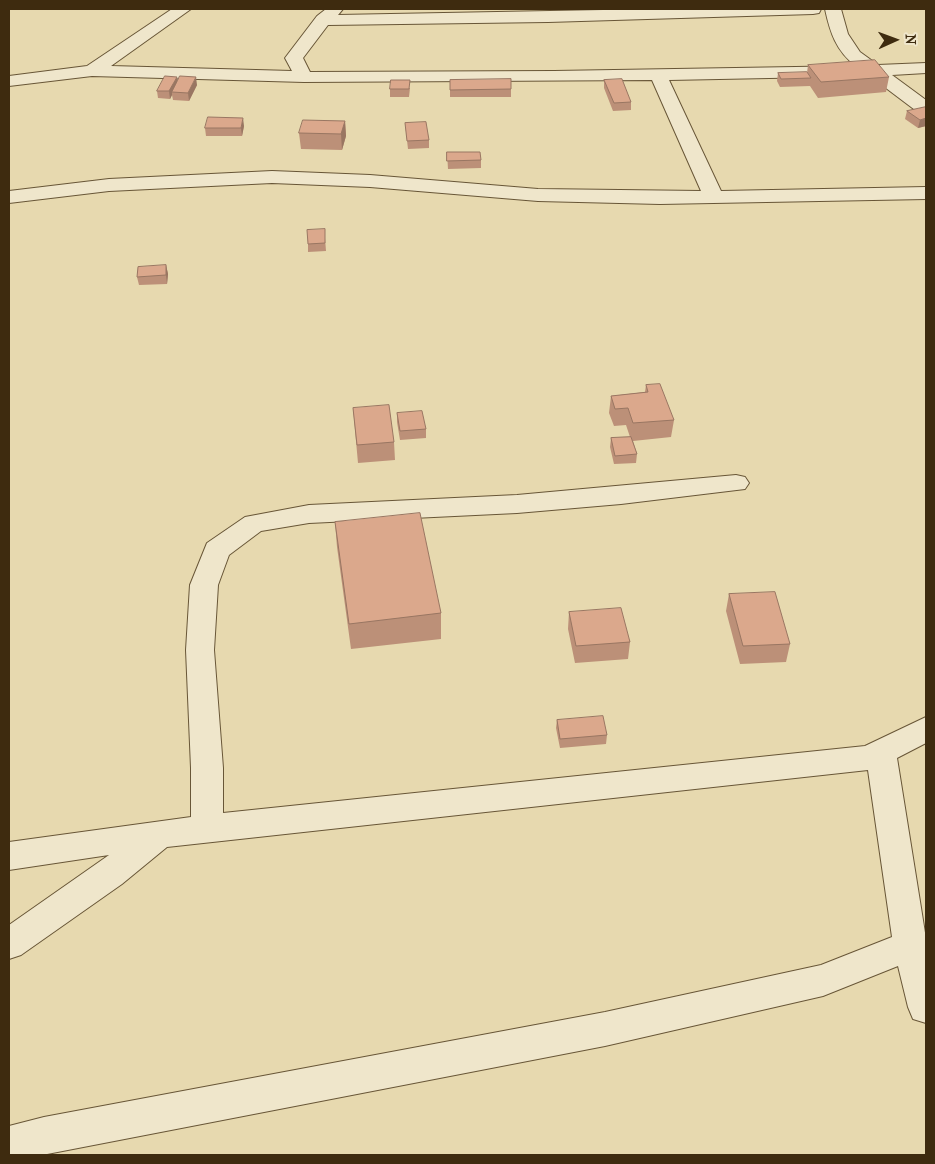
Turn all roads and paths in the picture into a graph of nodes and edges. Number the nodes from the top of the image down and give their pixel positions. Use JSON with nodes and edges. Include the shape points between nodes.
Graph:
{"nodes":[{"id":1,"x":183,"y":9,"type":"edge"},
{"id":2,"x":813,"y":9,"type":"edge"},
{"id":3,"x":833,"y":9,"type":"edge"},
{"id":4,"x":550,"y":13,"type":"edge"},
{"id":5,"x":329,"y":14,"type":"edge"},
{"id":6,"x":294,"y":58,"type":"junction"},
{"id":7,"x":926,"y":68,"type":"edge"},
{"id":8,"x":92,"y":71,"type":"junction"},
{"id":9,"x":874,"y":71,"type":"junction"},
{"id":10,"x":658,"y":74,"type":"junction"},
{"id":11,"x":254,"y":76,"type":"junction"},
{"id":12,"x":304,"y":77,"type":"junction"},
{"id":13,"x":9,"y":81,"type":"edge"},
{"id":14,"x":926,"y":108,"type":"edge"},
{"id":15,"x":926,"y":193,"type":"edge"},
{"id":16,"x":9,"y":197,"type":"edge"},
{"id":17,"x":714,"y":197,"type":"junction"},
{"id":18,"x":736,"y":482,"type":"dead end"},
{"id":19,"x":926,"y":729,"type":"edge"},
{"id":20,"x":881,"y":753,"type":"junction"},
{"id":21,"x":207,"y":828,"type":"junction"},
{"id":22,"x":160,"y":834,"type":"junction"},
{"id":23,"x":9,"y":856,"type":"edge"},
{"id":24,"x":9,"y":944,"type":"edge"},
{"id":25,"x":910,"y":945,"type":"junction"},
{"id":26,"x":926,"y":1007,"type":"edge"},
{"id":27,"x":9,"y":1145,"type":"edge"}],
"edges":[{"from":1,"to":8,"type":"street"},
{"from":2,"to":4,"type":"street"},
{"from":3,"to":9,"type":"street","via":[[838,34],[854,56]]},
{"from":4,"to":5,"type":"street"},
{"from":5,"to":6,"type":"street"},
{"from":6,"to":11,"type":"street"},
{"from":6,"to":12,"type":"street"},
{"from":7,"to":9,"type":"street"},
{"from":8,"to":11,"type":"street"},
{"from":8,"to":13,"type":"street"},
{"from":9,"to":10,"type":"street"},
{"from":9,"to":14,"type":"street"},
{"from":10,"to":12,"type":"street"},
{"from":10,"to":17,"type":"street"},
{"from":11,"to":12,"type":"street"},
{"from":15,"to":17,"type":"street"},
{"from":16,"to":17,"type":"street","via":[[109,185],[272,177],[370,181],[538,195]]},
{"from":18,"to":21,"type":"street","via":[[517,504],[308,514],[254,523],[218,550],[204,585],[200,650]]},
{"from":19,"to":20,"type":"street"},
{"from":20,"to":21,"type":"street","via":[[860,760]]},
{"from":20,"to":25,"type":"street"},
{"from":21,"to":22,"type":"street"},
{"from":22,"to":23,"type":"street"},
{"from":22,"to":24,"type":"street","via":[[110,874]]},
{"from":25,"to":26,"type":"street"},
{"from":25,"to":27,"type":"street","via":[[822,980],[605,1029]]}]}
